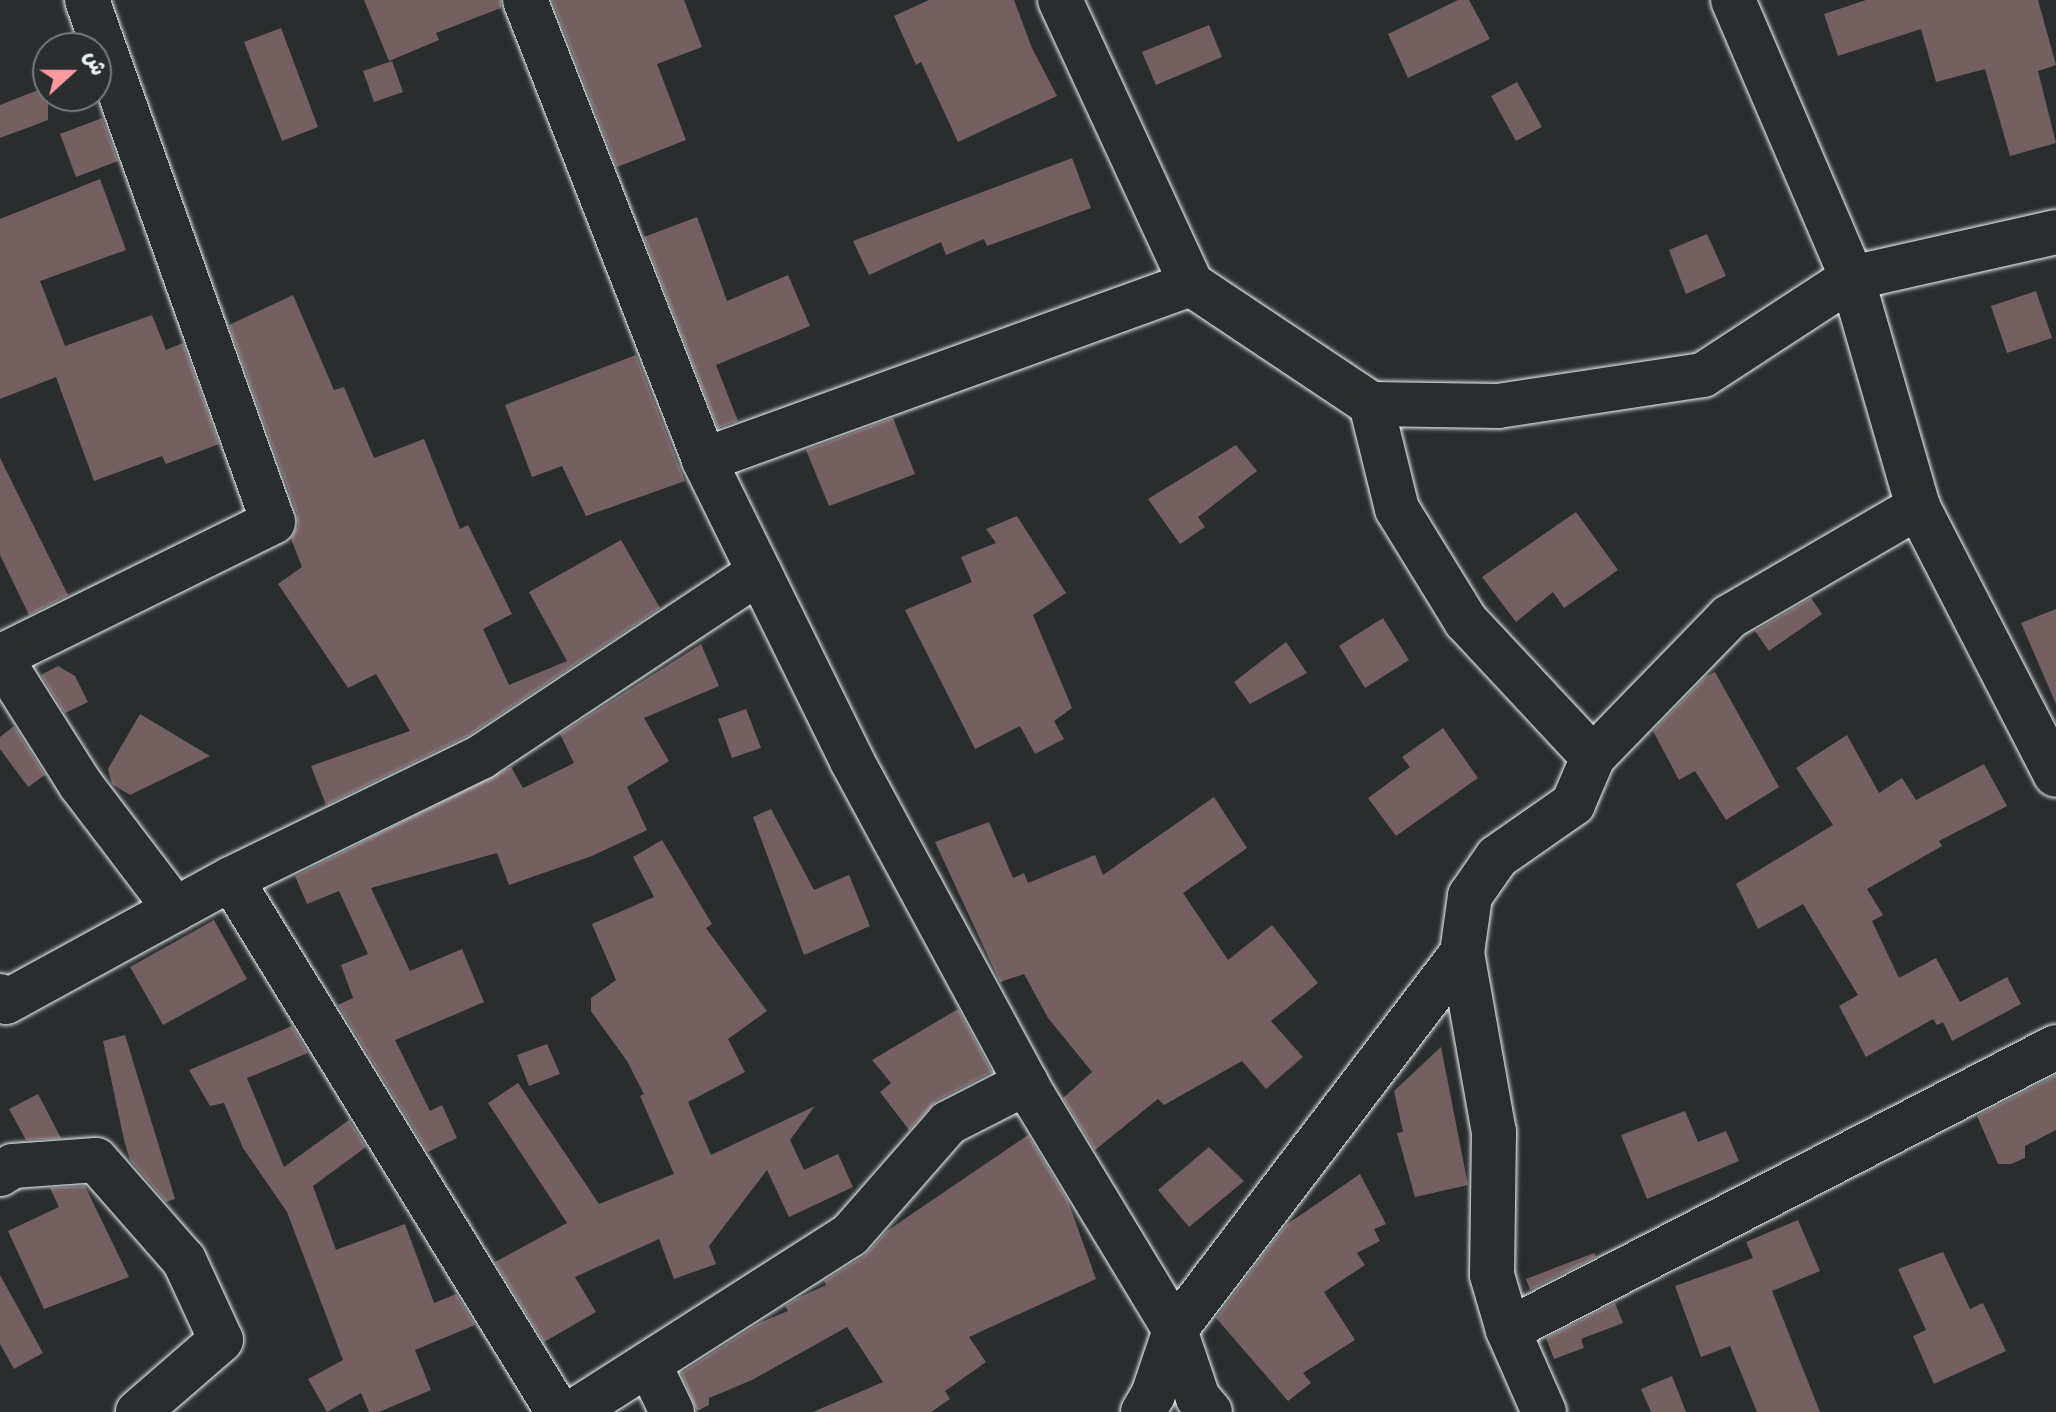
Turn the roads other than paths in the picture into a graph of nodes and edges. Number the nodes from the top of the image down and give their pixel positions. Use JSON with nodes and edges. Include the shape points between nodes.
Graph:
{"nodes":[{"id":1,"x":87,"y":0,"type":"edge"},
{"id":2,"x":525,"y":0,"type":"edge"},
{"id":3,"x":1060,"y":0,"type":"edge"},
{"id":4,"x":1733,"y":0,"type":"edge"},
{"id":5,"x":2056,"y":232,"type":"edge"},
{"id":6,"x":1852,"y":278,"type":"junction"},
{"id":7,"x":1191,"y":284,"type":"junction"},
{"id":8,"x":1371,"y":404,"type":"junction"},
{"id":9,"x":704,"y":460,"type":"junction"},
{"id":10,"x":1918,"y":507,"type":"junction"},
{"id":11,"x":759,"y":572,"type":"junction"},
{"id":12,"x":1593,"y":757,"type":"junction"},
{"id":13,"x":2056,"y":775,"type":"edge"},
{"id":14,"x":231,"y":879,"type":"junction"},
{"id":15,"x":175,"y":909,"type":"junction"},
{"id":16,"x":1462,"y":953,"type":"junction"},
{"id":17,"x":0,"y":996,"type":"edge"},
{"id":18,"x":2056,"y":1047,"type":"edge"},
{"id":19,"x":1026,"y":1083,"type":"junction"},
{"id":20,"x":0,"y":1174,"type":"edge"},
{"id":21,"x":1175,"y":1330,"type":"junction"},
{"id":22,"x":1508,"y":1330,"type":"junction"},
{"id":23,"x":649,"y":1364,"type":"junction"},
{"id":24,"x":138,"y":1412,"type":"edge"},
{"id":25,"x":558,"y":1412,"type":"edge"},
{"id":26,"x":573,"y":1412,"type":"edge"},
{"id":27,"x":672,"y":1412,"type":"edge"},
{"id":28,"x":1143,"y":1412,"type":"edge"},
{"id":29,"x":1210,"y":1412,"type":"edge"},
{"id":30,"x":1544,"y":1412,"type":"edge"}],
"edges":[{"from":1,"to":15,"type":"street","via":[[273,522],[0,657],[81,785]]},
{"from":2,"to":9,"type":"street"},
{"from":3,"to":7,"type":"street"},
{"from":4,"to":6,"type":"street"},
{"from":5,"to":6,"type":"street"},
{"from":6,"to":8,"type":"street","via":[[1703,375],[1498,406]]},
{"from":6,"to":10,"type":"street"},
{"from":7,"to":8,"type":"street"},
{"from":7,"to":9,"type":"street"},
{"from":8,"to":12,"type":"street","via":[[1397,509],[1466,621]]},
{"from":9,"to":11,"type":"street"},
{"from":10,"to":12,"type":"street","via":[[1729,617]]},
{"from":10,"to":13,"type":"street"},
{"from":11,"to":14,"type":"street","via":[[481,757]]},
{"from":11,"to":19,"type":"street","via":[[852,761]]},
{"from":12,"to":16,"type":"street","via":[[1573,804],[1497,857],[1470,896]]},
{"from":14,"to":15,"type":"street"},
{"from":14,"to":25,"type":"street"},
{"from":15,"to":17,"type":"street","via":[[6,1002]]},
{"from":16,"to":21,"type":"street"},
{"from":16,"to":22,"type":"street","via":[[1494,1132],[1492,1275]]},
{"from":18,"to":22,"type":"street"},
{"from":19,"to":21,"type":"street"},
{"from":19,"to":23,"type":"street","via":[[948,1123],[850,1235]]},
{"from":20,"to":24,"type":"street","via":[[13,1166],[96,1160],[184,1260],[221,1340]]},
{"from":21,"to":28,"type":"street"},
{"from":21,"to":29,"type":"street","via":[[1198,1398]]},
{"from":22,"to":30,"type":"street"},
{"from":23,"to":26,"type":"street"},
{"from":23,"to":27,"type":"street"}]}
